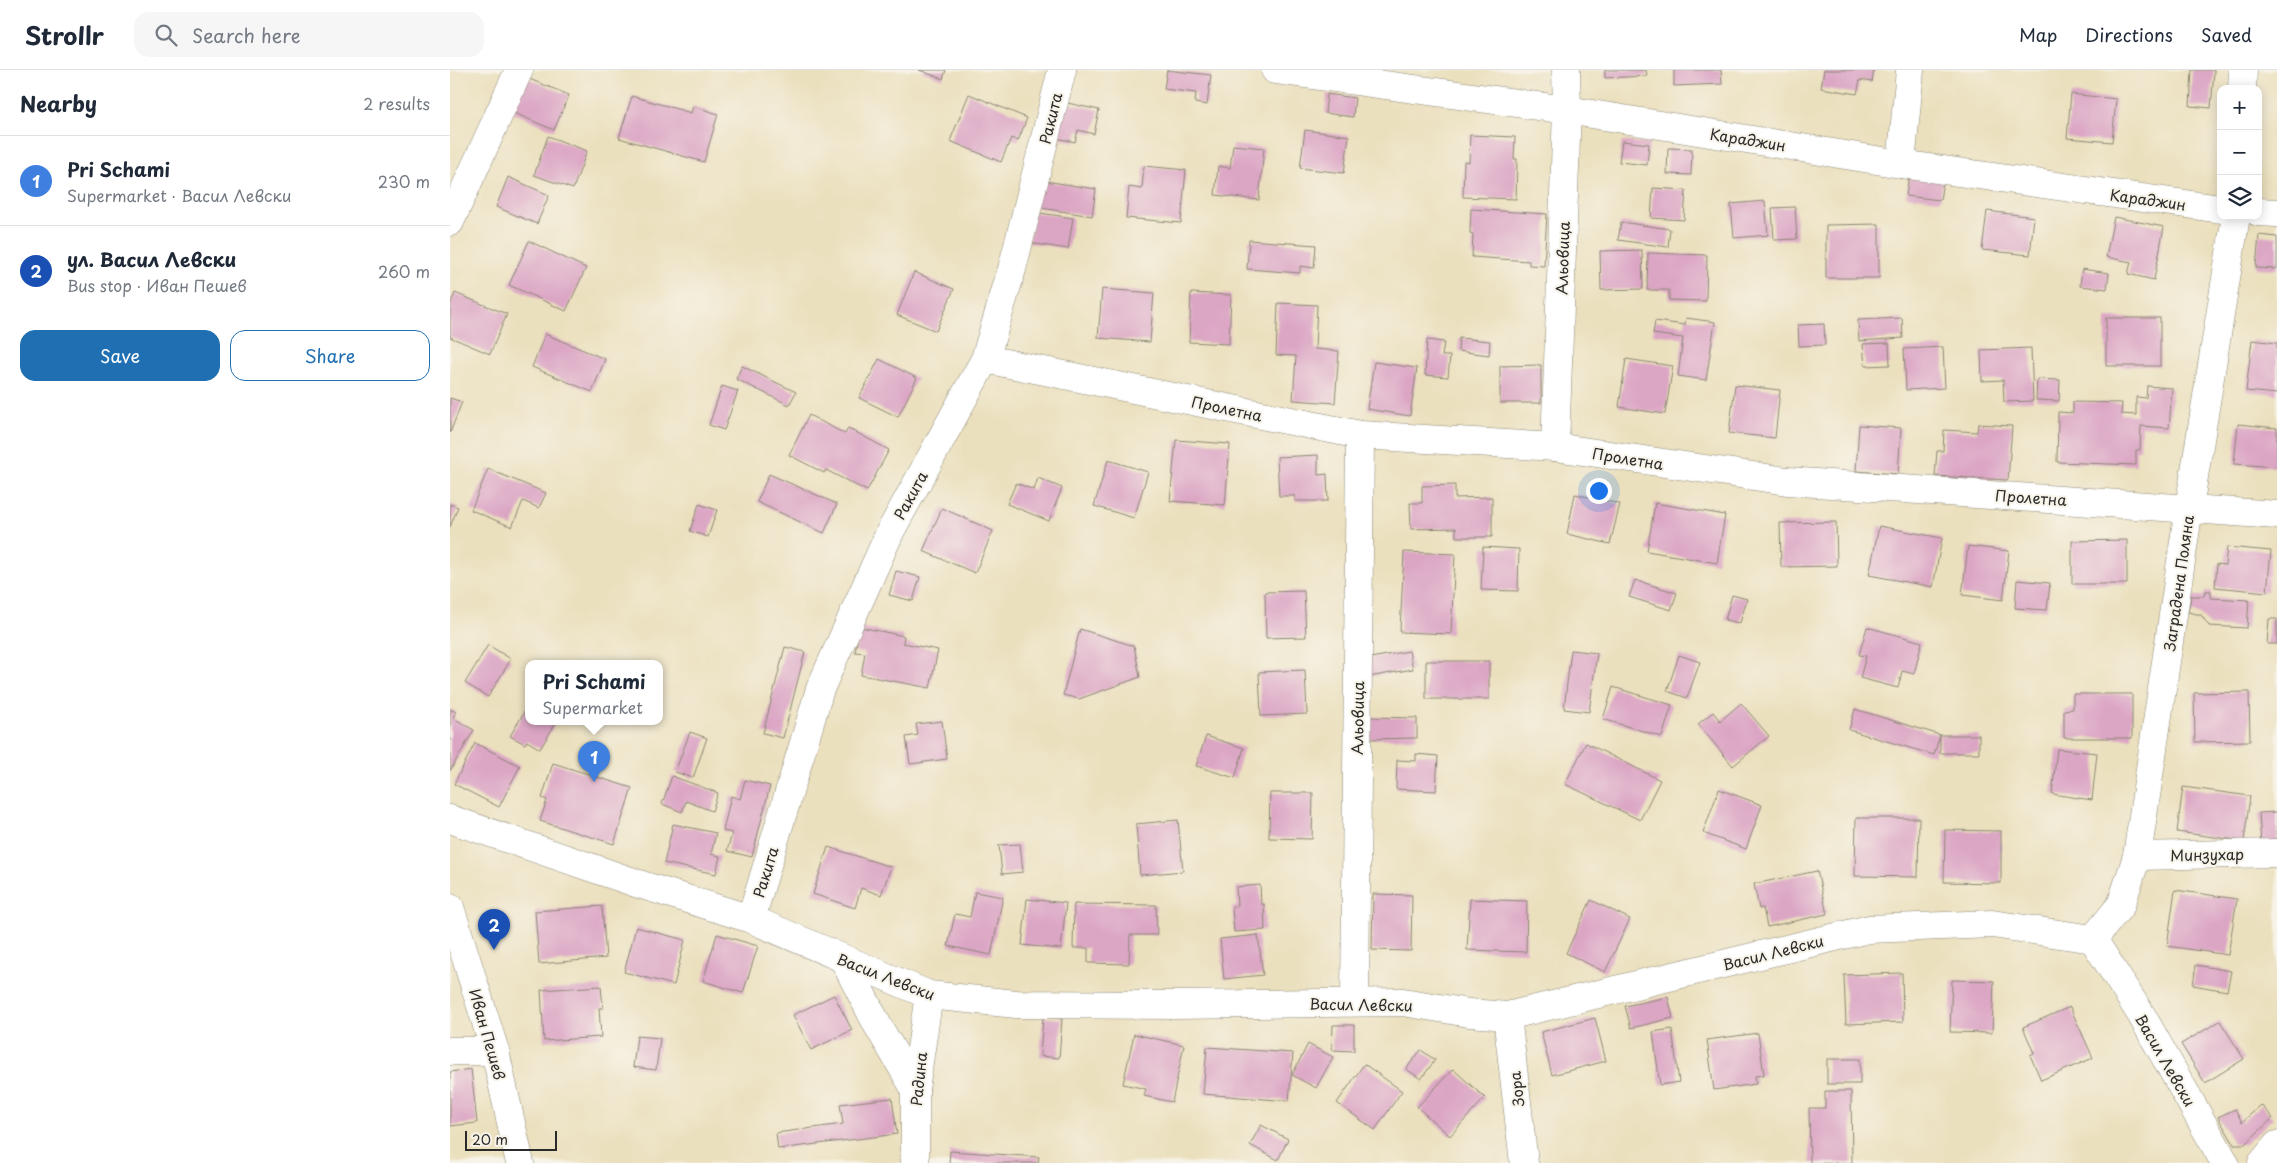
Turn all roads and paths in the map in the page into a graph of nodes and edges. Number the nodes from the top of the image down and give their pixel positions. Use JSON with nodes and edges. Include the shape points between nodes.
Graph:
{"nodes":[{"id":1,"x":520,"y":70,"type":"edge"},
{"id":2,"x":1062,"y":70,"type":"edge"},
{"id":3,"x":1275,"y":70,"type":"edge"},
{"id":4,"x":1566,"y":70,"type":"edge"},
{"id":5,"x":1910,"y":70,"type":"edge"},
{"id":6,"x":2242,"y":70,"type":"edge"},
{"id":7,"x":2242,"y":85,"type":"edge"},
{"id":8,"x":1567,"y":110,"type":"junction"},
{"id":9,"x":1901,"y":164,"type":"junction"},
{"id":10,"x":2217,"y":208,"type":"edge"},
{"id":11,"x":2262,"y":212,"type":"edge"},
{"id":12,"x":2277,"y":213,"type":"edge"},
{"id":13,"x":2235,"y":220,"type":"edge"},
{"id":14,"x":450,"y":222,"type":"edge"},
{"id":15,"x":986,"y":359,"type":"junction"},
{"id":16,"x":1360,"y":435,"type":"junction"},
{"id":17,"x":1555,"y":447,"type":"junction"},
{"id":18,"x":2189,"y":508,"type":"junction"},
{"id":19,"x":2277,"y":515,"type":"edge"},
{"id":20,"x":450,"y":819,"type":"edge"},
{"id":21,"x":2277,"y":853,"type":"edge"},
{"id":22,"x":2137,"y":856,"type":"junction"},
{"id":23,"x":450,"y":907,"type":"edge"},
{"id":24,"x":751,"y":919,"type":"junction"},
{"id":25,"x":2093,"y":939,"type":"junction"},
{"id":26,"x":844,"y":960,"type":"junction"},
{"id":27,"x":929,"y":996,"type":"junction"},
{"id":28,"x":1355,"y":1002,"type":"junction"},
{"id":29,"x":1507,"y":1016,"type":"junction"},
{"id":30,"x":495,"y":1051,"type":"junction"},
{"id":31,"x":450,"y":1052,"type":"edge"},
{"id":32,"x":914,"y":1089,"type":"junction"},
{"id":33,"x":2277,"y":1145,"type":"edge"},
{"id":34,"x":520,"y":1163,"type":"edge"},
{"id":35,"x":915,"y":1163,"type":"edge"},
{"id":36,"x":1524,"y":1163,"type":"edge"},
{"id":37,"x":2225,"y":1163,"type":"edge"},
{"id":38,"x":2262,"y":1163,"type":"edge"}],
"edges":[{"from":1,"to":14,"type":"street"},
{"from":2,"to":15,"type":"street","name":"Ракита","via":[[1012,270]]},
{"from":3,"to":8,"type":"street","name":"Караджин"},
{"from":4,"to":8,"type":"street","name":"Альовица"},
{"from":5,"to":9,"type":"street"},
{"from":6,"to":7,"type":"street"},
{"from":8,"to":9,"type":"street","name":"Караджин"},
{"from":8,"to":17,"type":"street","name":"Альовица"},
{"from":9,"to":10,"type":"street","name":"Караджин"},
{"from":11,"to":12,"type":"street"},
{"from":13,"to":18,"type":"street","name":"Заградена Поляна"},
{"from":15,"to":16,"type":"street","name":"Пролетна"},
{"from":15,"to":24,"type":"street","name":"Ракита","via":[[890,532],[820,689]]},
{"from":16,"to":17,"type":"street","name":"Пролетна"},
{"from":16,"to":28,"type":"street","name":"Альовица"},
{"from":17,"to":18,"type":"street","name":"Пролетна","via":[[1787,481]]},
{"from":18,"to":19,"type":"street","name":"Пролетна"},
{"from":18,"to":22,"type":"street","name":"Заградена Поляна"},
{"from":20,"to":24,"type":"street","name":"Васил Левски"},
{"from":21,"to":22,"type":"street","name":"Минзухар"},
{"from":22,"to":25,"type":"street","name":"Заградена Поляна","via":[[2121,905]]},
{"from":23,"to":30,"type":"street","name":"Иван Пешев"},
{"from":24,"to":26,"type":"street","name":"Васил Левски"},
{"from":25,"to":29,"type":"street","name":"Васил Левски","via":[[1992,924],[1869,929]]},
{"from":25,"to":37,"type":"street","name":"Васил Левски","via":[[2142,1016]]},
{"from":26,"to":27,"type":"street","name":"Васил Левски"},
{"from":26,"to":32,"type":"street"},
{"from":27,"to":28,"type":"street","name":"Васил Левски","via":[[1016,1004]]},
{"from":27,"to":32,"type":"street","name":"Радина"},
{"from":28,"to":29,"type":"street","name":"Васил Левски","via":[[1403,1002]]},
{"from":29,"to":36,"type":"street","name":"Зора"},
{"from":30,"to":31,"type":"street"},
{"from":30,"to":34,"type":"street","name":"Иван Пешев"},
{"from":32,"to":35,"type":"street","name":"Радина"},
{"from":33,"to":38,"type":"street"}]}
